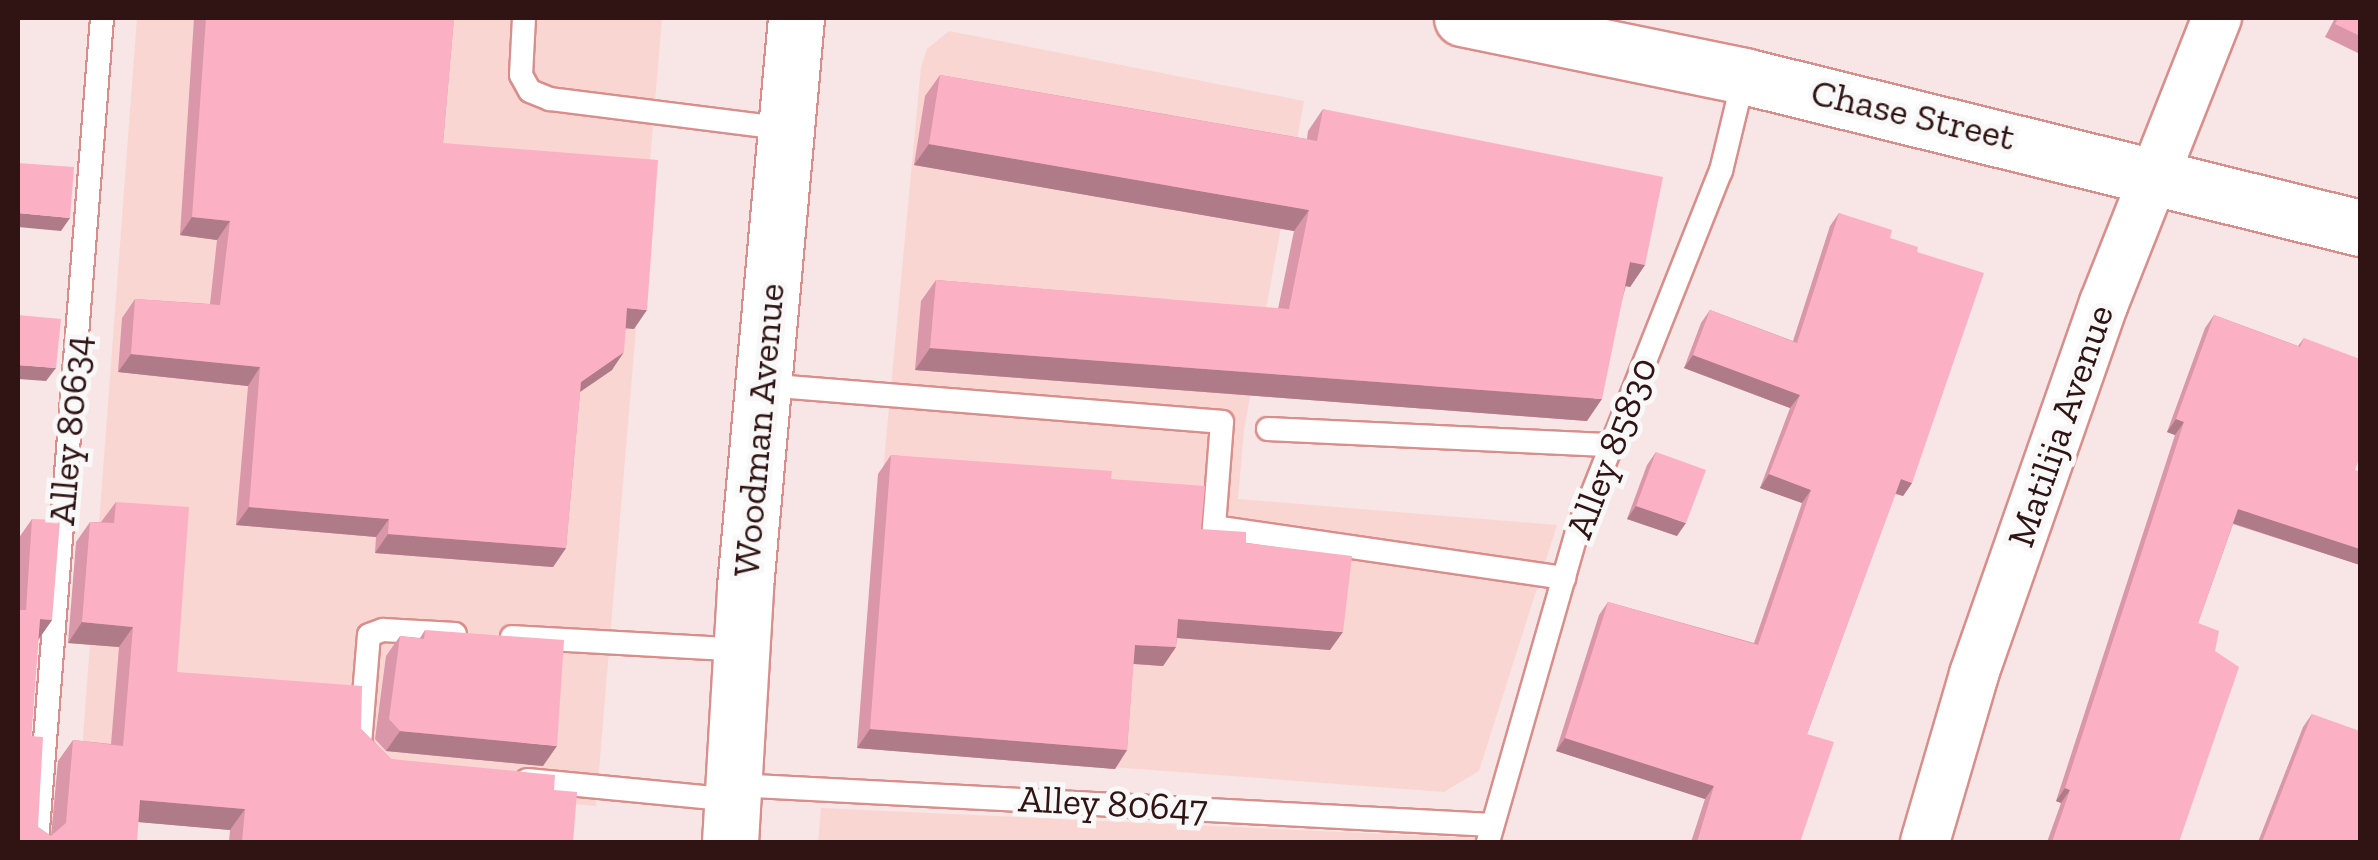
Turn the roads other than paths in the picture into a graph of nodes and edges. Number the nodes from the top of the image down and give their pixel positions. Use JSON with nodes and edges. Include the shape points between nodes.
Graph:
{"nodes":[{"id":1,"x":102,"y":18,"type":"edge"},
{"id":2,"x":524,"y":18,"type":"edge"},
{"id":3,"x":796,"y":18,"type":"edge"},
{"id":4,"x":1462,"y":18,"type":"edge"},
{"id":5,"x":2217,"y":18,"type":"edge"},
{"id":6,"x":1551,"y":25,"type":"edge"},
{"id":7,"x":1744,"y":76,"type":"junction"},
{"id":8,"x":786,"y":129,"type":"junction"},
{"id":9,"x":2151,"y":171,"type":"junction"},
{"id":10,"x":2360,"y":228,"type":"edge"},
{"id":11,"x":764,"y":385,"type":"junction"},
{"id":12,"x":1268,"y":429,"type":"dead end"},
{"id":13,"x":1611,"y":446,"type":"junction"},
{"id":14,"x":1564,"y":578,"type":"junction"},
{"id":15,"x":743,"y":650,"type":"junction"},
{"id":16,"x":398,"y":767,"type":"edge"},
{"id":17,"x":497,"y":776,"type":"edge"},
{"id":18,"x":733,"y":809,"type":"edge"},
{"id":19,"x":1490,"y":834,"type":"edge"},
{"id":20,"x":37,"y":842,"type":"edge"},
{"id":21,"x":1925,"y":842,"type":"edge"}],
"edges":[{"from":1,"to":20,"type":"lane","name":"Alley 80634"},
{"from":2,"to":8,"type":"lane","via":[[521,75],[530,91]]},
{"from":3,"to":8,"type":"street","name":"Woodman Avenue"},
{"from":4,"to":6,"type":"street","name":"Chase Street"},
{"from":5,"to":9,"type":"street","name":"Matilija Avenue"},
{"from":6,"to":7,"type":"street","name":"Chase Street"},
{"from":7,"to":9,"type":"street","name":"Chase Street"},
{"from":7,"to":13,"type":"lane","name":"Alley 85830","via":[[1721,171]]},
{"from":8,"to":11,"type":"street","name":"Woodman Avenue"},
{"from":9,"to":10,"type":"street","name":"Chase Street"},
{"from":9,"to":21,"type":"street","name":"Matilija Avenue","via":[[1974,674]]},
{"from":11,"to":14,"type":"lane","via":[[1222,422],[1214,527]]},
{"from":11,"to":15,"type":"street","name":"Woodman Avenue"},
{"from":12,"to":13,"type":"lane"},
{"from":13,"to":14,"type":"lane","name":"Alley 85830"},
{"from":14,"to":19,"type":"lane","name":"Alley 85830"},
{"from":15,"to":16,"type":"lane","via":[[383,630],[369,635],[366,649],[360,744],[379,765]]},
{"from":15,"to":18,"type":"street","name":"Woodman Avenue"},
{"from":17,"to":18,"type":"lane","name":"Alley 80647"},
{"from":18,"to":19,"type":"lane","name":"Alley 80647"}]}
